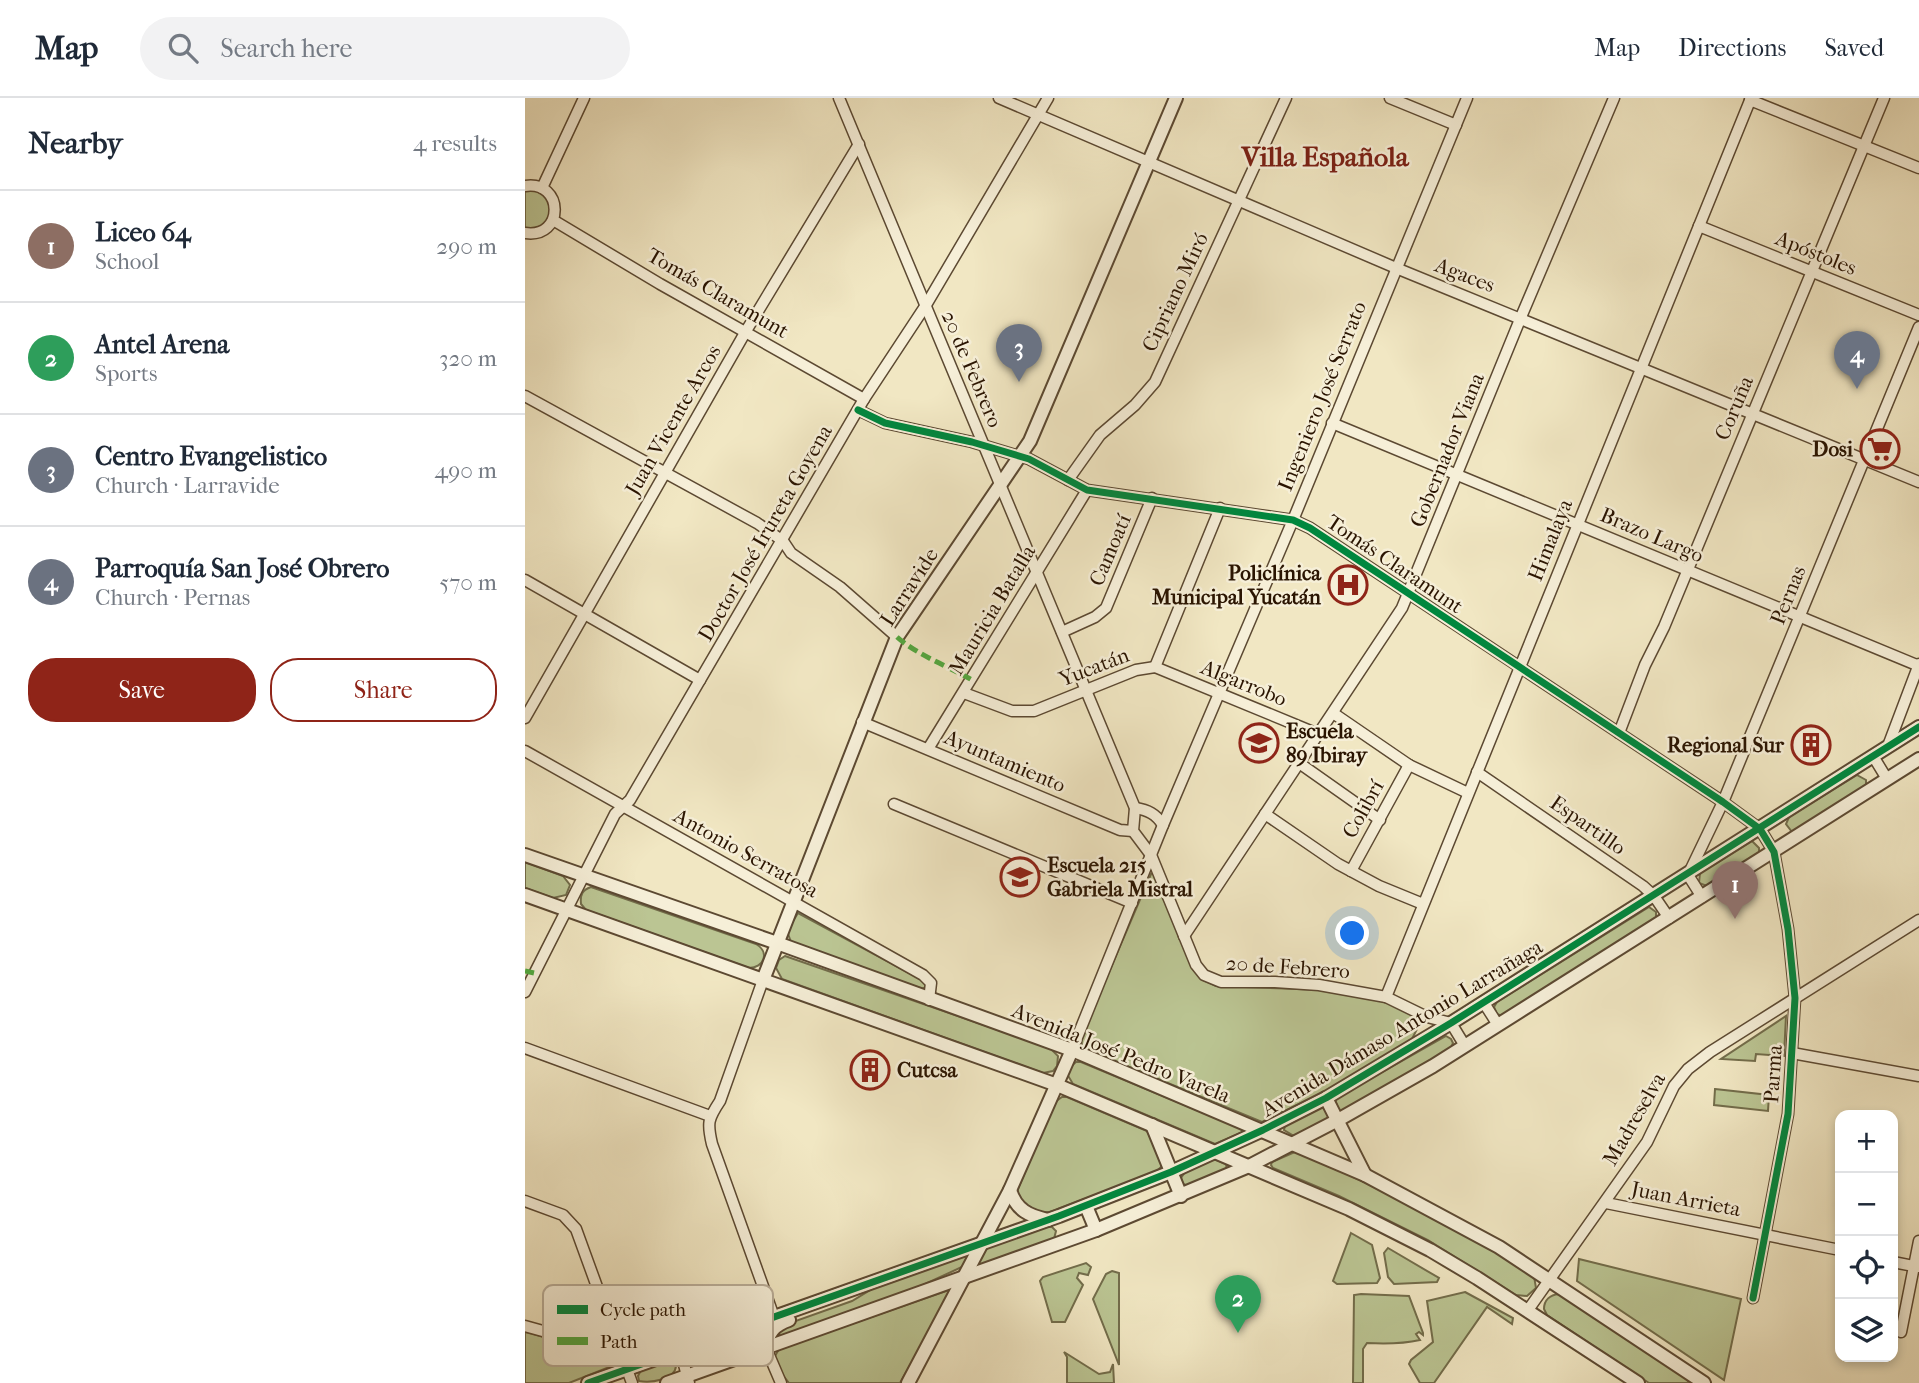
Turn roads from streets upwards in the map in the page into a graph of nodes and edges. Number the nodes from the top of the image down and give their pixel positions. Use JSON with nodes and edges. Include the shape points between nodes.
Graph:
{"nodes":[{"id":1,"x":584,"y":98,"type":"edge"},
{"id":2,"x":839,"y":98,"type":"edge"},
{"id":3,"x":999,"y":98,"type":"edge"},
{"id":4,"x":1048,"y":98,"type":"edge"},
{"id":5,"x":1176,"y":98,"type":"edge"},
{"id":6,"x":1286,"y":98,"type":"edge"},
{"id":7,"x":1390,"y":98,"type":"edge"},
{"id":8,"x":1467,"y":98,"type":"edge"},
{"id":9,"x":1614,"y":98,"type":"edge"},
{"id":10,"x":1884,"y":98,"type":"edge"},
{"id":11,"x":1751,"y":99,"type":"edge"},
{"id":12,"x":1038,"y":115,"type":"junction"},
{"id":13,"x":1456,"y":125,"type":"junction"},
{"id":14,"x":859,"y":144,"type":"junction"},
{"id":15,"x":1865,"y":146,"type":"junction"},
{"id":16,"x":1149,"y":162,"type":"junction"},
{"id":17,"x":1919,"y":168,"type":"edge"},
{"id":18,"x":525,"y":186,"type":"edge"},
{"id":19,"x":542,"y":188,"type":"junction"},
{"id":20,"x":1238,"y":200,"type":"junction"},
{"id":21,"x":553,"y":220,"type":"junction"},
{"id":22,"x":1699,"y":226,"type":"junction"},
{"id":23,"x":525,"y":233,"type":"edge"},
{"id":24,"x":1396,"y":268,"type":"junction"},
{"id":25,"x":1812,"y":273,"type":"junction"},
{"id":26,"x":926,"y":305,"type":"junction"},
{"id":27,"x":1919,"y":315,"type":"edge"},
{"id":28,"x":1521,"y":317,"type":"junction"},
{"id":29,"x":1919,"y":327,"type":"edge"},
{"id":30,"x":746,"y":331,"type":"junction"},
{"id":31,"x":1640,"y":368,"type":"junction"},
{"id":32,"x":525,"y":396,"type":"edge"},
{"id":33,"x":865,"y":399,"type":"junction"},
{"id":34,"x":858,"y":410,"type":"junction"},
{"id":35,"x":1753,"y":415,"type":"junction"},
{"id":36,"x":1332,"y":423,"type":"junction"},
{"id":37,"x":985,"y":445,"type":"junction"},
{"id":38,"x":1021,"y":456,"type":"junction"},
{"id":39,"x":1864,"y":460,"type":"junction"},
{"id":40,"x":666,"y":473,"type":"junction"},
{"id":41,"x":1458,"y":476,"type":"junction"},
{"id":42,"x":1068,"y":480,"type":"junction"},
{"id":43,"x":1919,"y":482,"type":"edge"},
{"id":44,"x":1001,"y":486,"type":"junction"},
{"id":45,"x":1087,"y":490,"type":"junction"},
{"id":46,"x":1152,"y":498,"type":"junction"},
{"id":47,"x":1220,"y":508,"type":"junction"},
{"id":48,"x":1293,"y":520,"type":"junction"},
{"id":49,"x":1577,"y":524,"type":"junction"},
{"id":50,"x":783,"y":541,"type":"junction"},
{"id":51,"x":1687,"y":571,"type":"junction"},
{"id":52,"x":1037,"y":572,"type":"junction"},
{"id":53,"x":525,"y":580,"type":"edge"},
{"id":54,"x":1408,"y":594,"type":"junction"},
{"id":55,"x":586,"y":613,"type":"junction"},
{"id":56,"x":1799,"y":618,"type":"junction"},
{"id":57,"x":1062,"y":632,"type":"junction"},
{"id":58,"x":897,"y":637,"type":"junction"},
{"id":59,"x":1919,"y":665,"type":"edge"},
{"id":60,"x":1155,"y":667,"type":"junction"},
{"id":61,"x":1519,"y":668,"type":"junction"},
{"id":62,"x":700,"y":680,"type":"junction"},
{"id":63,"x":1086,"y":691,"type":"junction"},
{"id":64,"x":964,"y":693,"type":"junction"},
{"id":65,"x":1219,"y":693,"type":"junction"},
{"id":66,"x":1333,"y":713,"type":"junction"},
{"id":67,"x":525,"y":718,"type":"edge"},
{"id":68,"x":862,"y":722,"type":"junction"},
{"id":69,"x":1919,"y":727,"type":"edge"},
{"id":70,"x":1619,"y":733,"type":"junction"},
{"id":71,"x":1318,"y":734,"type":"junction"},
{"id":72,"x":1888,"y":746,"type":"junction"},
{"id":73,"x":928,"y":749,"type":"junction"},
{"id":74,"x":525,"y":751,"type":"edge"},
{"id":75,"x":1873,"y":756,"type":"junction"},
{"id":76,"x":1919,"y":759,"type":"edge"},
{"id":77,"x":1299,"y":763,"type":"junction"},
{"id":78,"x":1409,"y":765,"type":"junction"},
{"id":79,"x":1477,"y":772,"type":"junction"},
{"id":80,"x":1887,"y":779,"type":"junction"},
{"id":81,"x":1468,"y":793,"type":"junction"},
{"id":82,"x":1723,"y":802,"type":"junction"},
{"id":83,"x":894,"y":804,"type":"dead end"},
{"id":84,"x":623,"y":807,"type":"junction"},
{"id":85,"x":1135,"y":808,"type":"junction"},
{"id":86,"x":1265,"y":814,"type":"junction"},
{"id":87,"x":1380,"y":820,"type":"junction"},
{"id":88,"x":1163,"y":825,"type":"junction"},
{"id":89,"x":1760,"y":829,"type":"junction"},
{"id":90,"x":1133,"y":831,"type":"junction"},
{"id":91,"x":1774,"y":852,"type":"junction"},
{"id":92,"x":525,"y":855,"type":"edge"},
{"id":93,"x":1151,"y":855,"type":"junction"},
{"id":94,"x":1350,"y":871,"type":"junction"},
{"id":95,"x":1688,"y":875,"type":"junction"},
{"id":96,"x":583,"y":877,"type":"junction"},
{"id":97,"x":525,"y":895,"type":"edge"},
{"id":98,"x":1654,"y":895,"type":"junction"},
{"id":99,"x":1702,"y":897,"type":"junction"},
{"id":100,"x":792,"y":901,"type":"junction"},
{"id":101,"x":1132,"y":903,"type":"junction"},
{"id":102,"x":1423,"y":904,"type":"junction"},
{"id":103,"x":566,"y":910,"type":"junction"},
{"id":104,"x":1669,"y":918,"type":"junction"},
{"id":105,"x":1919,"y":920,"type":"edge"},
{"id":106,"x":1184,"y":936,"type":"junction"},
{"id":107,"x":777,"y":943,"type":"junction"},
{"id":108,"x":530,"y":972,"type":"edge"},
{"id":109,"x":763,"y":980,"type":"junction"},
{"id":110,"x":525,"y":992,"type":"edge"},
{"id":111,"x":1386,"y":997,"type":"junction"},
{"id":112,"x":1795,"y":998,"type":"junction"},
{"id":113,"x":929,"y":1000,"type":"junction"},
{"id":114,"x":1484,"y":1003,"type":"junction"},
{"id":115,"x":1451,"y":1023,"type":"junction"},
{"id":116,"x":1498,"y":1025,"type":"junction"},
{"id":117,"x":1465,"y":1046,"type":"junction"},
{"id":118,"x":525,"y":1048,"type":"edge"},
{"id":119,"x":1072,"y":1050,"type":"junction"},
{"id":120,"x":1792,"y":1053,"type":"junction"},
{"id":121,"x":1919,"y":1076,"type":"edge"},
{"id":122,"x":1057,"y":1085,"type":"junction"},
{"id":123,"x":1326,"y":1098,"type":"junction"},
{"id":124,"x":710,"y":1116,"type":"junction"},
{"id":125,"x":1338,"y":1121,"type":"junction"},
{"id":126,"x":1152,"y":1125,"type":"junction"},
{"id":127,"x":1263,"y":1130,"type":"junction"},
{"id":128,"x":1293,"y":1144,"type":"junction"},
{"id":129,"x":1216,"y":1153,"type":"junction"},
{"id":130,"x":1249,"y":1166,"type":"junction"},
{"id":131,"x":1171,"y":1172,"type":"junction"},
{"id":132,"x":1365,"y":1175,"type":"junction"},
{"id":133,"x":1010,"y":1190,"type":"junction"},
{"id":134,"x":1121,"y":1192,"type":"junction"},
{"id":135,"x":1181,"y":1196,"type":"junction"},
{"id":136,"x":525,"y":1202,"type":"edge"},
{"id":137,"x":1606,"y":1203,"type":"junction"},
{"id":138,"x":1086,"y":1206,"type":"junction"},
{"id":139,"x":1131,"y":1217,"type":"junction"},
{"id":140,"x":1054,"y":1218,"type":"junction"},
{"id":141,"x":1097,"y":1230,"type":"junction"},
{"id":142,"x":1766,"y":1234,"type":"junction"},
{"id":143,"x":1068,"y":1240,"type":"junction"},
{"id":144,"x":1919,"y":1241,"type":"edge"},
{"id":145,"x":983,"y":1243,"type":"junction"},
{"id":146,"x":1835,"y":1249,"type":"edge"},
{"id":147,"x":1898,"y":1263,"type":"edge"},
{"id":148,"x":1917,"y":1267,"type":"edge"},
{"id":149,"x":965,"y":1279,"type":"junction"},
{"id":150,"x":1550,"y":1279,"type":"junction"},
{"id":151,"x":597,"y":1285,"type":"edge"},
{"id":152,"x":763,"y":1285,"type":"edge"},
{"id":153,"x":851,"y":1290,"type":"junction"},
{"id":154,"x":1753,"y":1298,"type":"dead end"},
{"id":155,"x":1528,"y":1310,"type":"junction"},
{"id":156,"x":774,"y":1317,"type":"edge"},
{"id":157,"x":525,"y":1326,"type":"edge"},
{"id":158,"x":773,"y":1329,"type":"edge"},
{"id":159,"x":543,"y":1331,"type":"edge"},
{"id":160,"x":1901,"y":1332,"type":"dead end"},
{"id":161,"x":773,"y":1346,"type":"edge"},
{"id":162,"x":634,"y":1366,"type":"edge"},
{"id":163,"x":721,"y":1366,"type":"edge"},
{"id":164,"x":771,"y":1366,"type":"edge"},
{"id":165,"x":628,"y":1368,"type":"junction"},
{"id":166,"x":688,"y":1379,"type":"edge"},
{"id":167,"x":588,"y":1383,"type":"edge"},
{"id":168,"x":632,"y":1383,"type":"edge"},
{"id":169,"x":667,"y":1383,"type":"edge"},
{"id":170,"x":781,"y":1383,"type":"edge"},
{"id":171,"x":908,"y":1383,"type":"edge"},
{"id":172,"x":1638,"y":1383,"type":"edge"},
{"id":173,"x":1702,"y":1383,"type":"edge"}],
"edges":[{"from":1,"to":19,"type":"street"},
{"from":2,"to":14,"type":"street","name":"20 de Febrero"},
{"from":3,"to":12,"type":"street","name":"Agaces"},
{"from":4,"to":12,"type":"street","name":"Doctor José Irureta Goyena"},
{"from":5,"to":16,"type":"street","name":"Larravide"},
{"from":6,"to":20,"type":"street","name":"Cipriano Miró"},
{"from":7,"to":13,"type":"street"},
{"from":8,"to":13,"type":"street","name":"Ingeniero José Serrato"},
{"from":9,"to":28,"type":"street","name":"Gobernador Viana"},
{"from":10,"to":15,"type":"street","name":"Coruña"},
{"from":11,"to":15,"type":"street"},
{"from":11,"to":22,"type":"street","name":"Himalaya"},
{"from":12,"to":16,"type":"street","name":"Agaces"},
{"from":12,"to":26,"type":"street","name":"Doctor José Irureta Goyena"},
{"from":13,"to":24,"type":"street","name":"Ingeniero José Serrato"},
{"from":14,"to":26,"type":"street","name":"20 de Febrero"},
{"from":14,"to":30,"type":"street","name":"Juan Vicente Arcos"},
{"from":15,"to":17,"type":"street"},
{"from":15,"to":25,"type":"street","name":"Coruña"},
{"from":16,"to":20,"type":"street","name":"Agaces"},
{"from":16,"to":38,"type":"street","name":"Larravide"},
{"from":18,"to":19,"type":"street"},
{"from":19,"to":21,"type":"street","via":[[555,204]]},
{"from":20,"to":24,"type":"street","name":"Agaces"},
{"from":20,"to":42,"type":"street","name":"Cipriano Miró","via":[[1154,382],[1100,436]]},
{"from":21,"to":23,"type":"street","via":[[540,232]]},
{"from":21,"to":30,"type":"street","name":"Tomás Claramunt"},
{"from":22,"to":25,"type":"street","name":"Apóstoles"},
{"from":22,"to":31,"type":"street","name":"Himalaya"},
{"from":24,"to":28,"type":"street","name":"Agaces"},
{"from":24,"to":36,"type":"street","name":"Ingeniero José Serrato"},
{"from":25,"to":27,"type":"street","name":"Apóstoles"},
{"from":25,"to":35,"type":"street","name":"Coruña"},
{"from":26,"to":33,"type":"street","name":"Doctor José Irureta Goyena"},
{"from":26,"to":37,"type":"street","name":"20 de Febrero"},
{"from":28,"to":31,"type":"street","name":"Agaces"},
{"from":28,"to":41,"type":"street","name":"Gobernador Viana"},
{"from":29,"to":39,"type":"street","name":"Pernas"},
{"from":30,"to":33,"type":"street","name":"Tomás Claramunt"},
{"from":30,"to":40,"type":"street","name":"Juan Vicente Arcos"},
{"from":31,"to":35,"type":"street","name":"Agaces"},
{"from":31,"to":49,"type":"street","name":"Himalaya"},
{"from":32,"to":40,"type":"street"},
{"from":33,"to":34,"type":"street","name":"Doctor José Irureta Goyena"},
{"from":34,"to":37,"type":"street","name":"Tomás Claramunt","via":[[885,423]]},
{"from":34,"to":50,"type":"street","name":"Doctor José Irureta Goyena"},
{"from":35,"to":39,"type":"street","name":"Agaces"},
{"from":35,"to":51,"type":"street","name":"Coruña"},
{"from":36,"to":41,"type":"street","name":"Brazo Largo"},
{"from":36,"to":48,"type":"street","name":"Ingeniero José Serrato"},
{"from":37,"to":38,"type":"street","name":"Tomás Claramunt"},
{"from":37,"to":44,"type":"street","name":"20 de Febrero"},
{"from":38,"to":42,"type":"street","name":"Tomás Claramunt"},
{"from":38,"to":44,"type":"street","name":"Larravide"},
{"from":39,"to":43,"type":"street","name":"Agaces"},
{"from":39,"to":56,"type":"street","name":"Pernas"},
{"from":40,"to":50,"type":"street"},
{"from":40,"to":55,"type":"street","name":"Juan Vicente Arcos"},
{"from":41,"to":49,"type":"street","name":"Brazo Largo"},
{"from":41,"to":54,"type":"street","name":"Gobernador Viana"},
{"from":42,"to":45,"type":"street","name":"Tomás Claramunt"},
{"from":44,"to":52,"type":"street","name":"20 de Febrero"},
{"from":44,"to":58,"type":"street","name":"Larravide"},
{"from":45,"to":46,"type":"street","name":"Tomás Claramunt"},
{"from":45,"to":52,"type":"street","name":"Mauricia Batalla"},
{"from":46,"to":47,"type":"street","name":"Tomás Claramunt"},
{"from":46,"to":57,"type":"street","name":"Camoatí","via":[[1106,608]]},
{"from":47,"to":48,"type":"street","name":"Tomás Claramunt"},
{"from":47,"to":60,"type":"street","name":"Yucatán"},
{"from":48,"to":54,"type":"street","name":"Tomás Claramunt"},
{"from":48,"to":65,"type":"street","name":"Ingeniero José Serrato"},
{"from":49,"to":51,"type":"street","name":"Brazo Largo"},
{"from":49,"to":61,"type":"street","name":"Himalaya"},
{"from":50,"to":58,"type":"street","via":[[791,553],[840,587]]},
{"from":50,"to":62,"type":"street","name":"Doctor José Irureta Goyena"},
{"from":51,"to":56,"type":"street","name":"Brazo Largo"},
{"from":51,"to":70,"type":"street","name":"Coruña"},
{"from":52,"to":57,"type":"street","name":"20 de Febrero"},
{"from":52,"to":64,"type":"street","name":"Mauricia Batalla"},
{"from":53,"to":55,"type":"street"},
{"from":54,"to":61,"type":"street","name":"Tomás Claramunt"},
{"from":54,"to":66,"type":"street","name":"Gobernador Viana"},
{"from":55,"to":62,"type":"street"},
{"from":55,"to":67,"type":"street","name":"Juan Vicente Arcos"},
{"from":56,"to":59,"type":"street","name":"Brazo Largo"},
{"from":56,"to":82,"type":"street","name":"Pernas"},
{"from":57,"to":63,"type":"street","name":"20 de Febrero"},
{"from":58,"to":68,"type":"street","name":"Larravide"},
{"from":59,"to":72,"type":"street"},
{"from":60,"to":63,"type":"street","name":"Yucatán"},
{"from":60,"to":65,"type":"street","name":"Algarrobo"},
{"from":61,"to":70,"type":"street","name":"Tomás Claramunt"},
{"from":61,"to":79,"type":"street","name":"Himalaya"},
{"from":62,"to":84,"type":"street","name":"Doctor José Irureta Goyena"},
{"from":63,"to":64,"type":"street","name":"Yucatán","via":[[1023,713]]},
{"from":63,"to":85,"type":"street","name":"20 de Febrero"},
{"from":64,"to":73,"type":"street","name":"Mauricia Batalla"},
{"from":65,"to":71,"type":"street","name":"Algarrobo"},
{"from":65,"to":88,"type":"street","name":"Ingeniero José Serrato"},
{"from":66,"to":71,"type":"street","name":"Gobernador Viana"},
{"from":66,"to":78,"type":"street"},
{"from":68,"to":73,"type":"street","name":"Ayuntamiento"},
{"from":68,"to":100,"type":"street","name":"Larravide"},
{"from":69,"to":72,"type":"street","name":"Avenida Dámaso Antonio Larrañaga"},
{"from":70,"to":82,"type":"street","name":"Tomás Claramunt"},
{"from":71,"to":77,"type":"street","name":"Gobernador Viana"},
{"from":72,"to":75,"type":"street","name":"Avenida Dámaso Antonio Larrañaga"},
{"from":73,"to":90,"type":"street","name":"Ayuntamiento","via":[[1120,830]]},
{"from":74,"to":84,"type":"street","name":"Antonio Serratosa"},
{"from":75,"to":80,"type":"street"},
{"from":75,"to":89,"type":"street","name":"Avenida Dámaso Antonio Larrañaga"},
{"from":76,"to":80,"type":"street","name":"Avenida Dámaso Antonio Larrañaga"},
{"from":77,"to":86,"type":"street","name":"Gobernador Viana"},
{"from":77,"to":87,"type":"street"},
{"from":78,"to":81,"type":"street"},
{"from":78,"to":87,"type":"street","name":"Colibrí"},
{"from":79,"to":81,"type":"street","name":"Himalaya"},
{"from":79,"to":98,"type":"street","name":"Espartillo"},
{"from":80,"to":91,"type":"street","name":"Avenida Dámaso Antonio Larrañaga"},
{"from":81,"to":102,"type":"street","name":"Himalaya"},
{"from":82,"to":89,"type":"street","name":"Tomás Claramunt"},
{"from":82,"to":95,"type":"street","name":"Pernas"},
{"from":83,"to":101,"type":"street"},
{"from":84,"to":96,"type":"street","name":"Doctor José Irureta Goyena"},
{"from":84,"to":100,"type":"street","name":"Antonio Serratosa"},
{"from":85,"to":88,"type":"street","via":[[1153,814]]},
{"from":85,"to":90,"type":"street","name":"20 de Febrero"},
{"from":86,"to":94,"type":"street"},
{"from":86,"to":106,"type":"street","name":"Gobernador Viana"},
{"from":87,"to":94,"type":"street","name":"Colibrí"},
{"from":88,"to":93,"type":"street","name":"Ingeniero José Serrato"},
{"from":89,"to":91,"type":"street","name":"Tomás Claramunt"},
{"from":89,"to":95,"type":"street","name":"Avenida Dámaso Antonio Larrañaga"},
{"from":90,"to":93,"type":"street","name":"20 de Febrero"},
{"from":91,"to":99,"type":"street","name":"Avenida Dámaso Antonio Larrañaga"},
{"from":91,"to":112,"type":"street","name":"Parma"},
{"from":92,"to":96,"type":"street","name":"Avenida José Pedro Varela"},
{"from":93,"to":101,"type":"street","name":"Ingeniero José Serrato"},
{"from":93,"to":106,"type":"street","name":"20 de Febrero"},
{"from":94,"to":102,"type":"street"},
{"from":95,"to":98,"type":"street","name":"Avenida Dámaso Antonio Larrañaga"},
{"from":95,"to":99,"type":"street"},
{"from":96,"to":103,"type":"street","name":"Doctor José Irureta Goyena"},
{"from":96,"to":107,"type":"street","name":"Avenida José Pedro Varela"},
{"from":97,"to":103,"type":"street"},
{"from":98,"to":104,"type":"street","name":"Espartillo"},
{"from":98,"to":114,"type":"street","name":"Avenida Dámaso Antonio Larrañaga"},
{"from":99,"to":104,"type":"street","name":"Avenida Dámaso Antonio Larrañaga"},
{"from":100,"to":107,"type":"street","name":"Larravide"},
{"from":100,"to":113,"type":"street","name":"Antonio Serratosa","via":[[923,975],[931,983]]},
{"from":101,"to":119,"type":"street","name":"Ingeniero José Serrato"},
{"from":102,"to":111,"type":"street","name":"Himalaya"},
{"from":103,"to":108,"type":"street","name":"Doctor José Irureta Goyena"},
{"from":103,"to":109,"type":"street"},
{"from":104,"to":116,"type":"street","name":"Avenida Dámaso Antonio Larrañaga"},
{"from":105,"to":112,"type":"street","name":"Madreselva"},
{"from":106,"to":111,"type":"street","name":"20 de Febrero","via":[[1196,965],[1211,979],[1319,985]]},
{"from":107,"to":109,"type":"street","name":"Larravide"},
{"from":107,"to":113,"type":"street","name":"Avenida José Pedro Varela"},
{"from":108,"to":110,"type":"street","name":"Doctor José Irureta Goyena"},
{"from":109,"to":122,"type":"street"},
{"from":109,"to":124,"type":"street","name":"Larravide","via":[[720,1101]]},
{"from":111,"to":115,"type":"street","name":"20 de Febrero"},
{"from":112,"to":120,"type":"street","name":"Parma"},
{"from":112,"to":137,"type":"street","name":"Madreselva","via":[[1688,1069]]},
{"from":113,"to":119,"type":"street","name":"Avenida José Pedro Varela"},
{"from":114,"to":115,"type":"street","name":"Avenida Dámaso Antonio Larrañaga"},
{"from":114,"to":116,"type":"street","name":"Avenida Dámaso Antonio Larrañaga"},
{"from":115,"to":117,"type":"street"},
{"from":115,"to":123,"type":"street","name":"Avenida Dámaso Antonio Larrañaga"},
{"from":116,"to":117,"type":"street","name":"Avenida Dámaso Antonio Larrañaga"},
{"from":117,"to":125,"type":"street","name":"Avenida Dámaso Antonio Larrañaga"},
{"from":118,"to":124,"type":"street"},
{"from":119,"to":122,"type":"street","name":"Ingeniero José Serrato"},
{"from":119,"to":127,"type":"street","name":"Avenida José Pedro Varela"},
{"from":120,"to":121,"type":"street"},
{"from":120,"to":142,"type":"street","name":"Parma","via":[[1788,1114]]},
{"from":122,"to":126,"type":"street"},
{"from":122,"to":133,"type":"street","name":"Ingeniero José Serrato"},
{"from":123,"to":125,"type":"street"},
{"from":123,"to":127,"type":"street","name":"Avenida Dámaso Antonio Larrañaga"},
{"from":124,"to":152,"type":"street","via":[[712,1144]]},
{"from":125,"to":128,"type":"street","name":"Avenida Dámaso Antonio Larrañaga"},
{"from":125,"to":132,"type":"street"},
{"from":126,"to":129,"type":"street"},
{"from":126,"to":131,"type":"street"},
{"from":127,"to":128,"type":"street","name":"Avenida José Pedro Varela"},
{"from":127,"to":129,"type":"street","name":"Avenida Dámaso Antonio Larrañaga"},
{"from":128,"to":130,"type":"street","name":"Avenida Dámaso Antonio Larrañaga"},
{"from":128,"to":132,"type":"street","name":"Avenida José Pedro Varela"},
{"from":129,"to":130,"type":"street"},
{"from":129,"to":131,"type":"street","name":"Avenida Dámaso Antonio Larrañaga"},
{"from":130,"to":135,"type":"street","name":"Avenida Dámaso Antonio Larrañaga"},
{"from":130,"to":155,"type":"street","via":[[1383,1225]]},
{"from":131,"to":134,"type":"street","name":"Avenida Dámaso Antonio Larrañaga"},
{"from":131,"to":135,"type":"street"},
{"from":132,"to":150,"type":"street","name":"Avenida José Pedro Varela"},
{"from":133,"to":140,"type":"street","via":[[1021,1210]]},
{"from":133,"to":145,"type":"street","name":"Ingeniero José Serrato"},
{"from":134,"to":138,"type":"street","name":"Avenida Dámaso Antonio Larrañaga"},
{"from":134,"to":139,"type":"street"},
{"from":135,"to":139,"type":"street","name":"Avenida Dámaso Antonio Larrañaga"},
{"from":136,"to":151,"type":"street","via":[[563,1215],[576,1229]]},
{"from":137,"to":142,"type":"street","name":"Juan Arrieta"},
{"from":137,"to":150,"type":"street","name":"Madreselva"},
{"from":138,"to":140,"type":"street","name":"Avenida Dámaso Antonio Larrañaga"},
{"from":138,"to":141,"type":"street"},
{"from":139,"to":141,"type":"street","name":"Avenida Dámaso Antonio Larrañaga"},
{"from":140,"to":143,"type":"street"},
{"from":140,"to":145,"type":"street","name":"Avenida Dámaso Antonio Larrañaga"},
{"from":141,"to":143,"type":"street","name":"Avenida Dámaso Antonio Larrañaga"},
{"from":142,"to":146,"type":"street","name":"Juan Arrieta"},
{"from":142,"to":154,"type":"street","name":"Parma"},
{"from":143,"to":149,"type":"street","name":"Avenida Dámaso Antonio Larrañaga"},
{"from":144,"to":148,"type":"street"},
{"from":145,"to":149,"type":"street","name":"Ingeniero José Serrato"},
{"from":145,"to":153,"type":"street","name":"Avenida Dámaso Antonio Larrañaga"},
{"from":147,"to":148,"type":"street"},
{"from":148,"to":160,"type":"street"},
{"from":149,"to":161,"type":"street","name":"Avenida Dámaso Antonio Larrañaga"},
{"from":149,"to":171,"type":"street","name":"Ingeniero José Serrato"},
{"from":150,"to":155,"type":"street","name":"Madreselva"},
{"from":150,"to":173,"type":"street","name":"Avenida José Pedro Varela"},
{"from":153,"to":156,"type":"street","name":"Avenida Dámaso Antonio Larrañaga"},
{"from":153,"to":158,"type":"street","via":[[842,1300]]},
{"from":155,"to":172,"type":"street"},
{"from":157,"to":159,"type":"street"},
{"from":162,"to":165,"type":"street","name":"Avenida Dámaso Antonio Larrañaga"},
{"from":163,"to":166,"type":"street","name":"Avenida Dámaso Antonio Larrañaga"},
{"from":164,"to":170,"type":"street"},
{"from":165,"to":167,"type":"street","name":"Avenida Dámaso Antonio Larrañaga"},
{"from":165,"to":168,"type":"street"},
{"from":166,"to":169,"type":"street","name":"Avenida Dámaso Antonio Larrañaga"}]}
